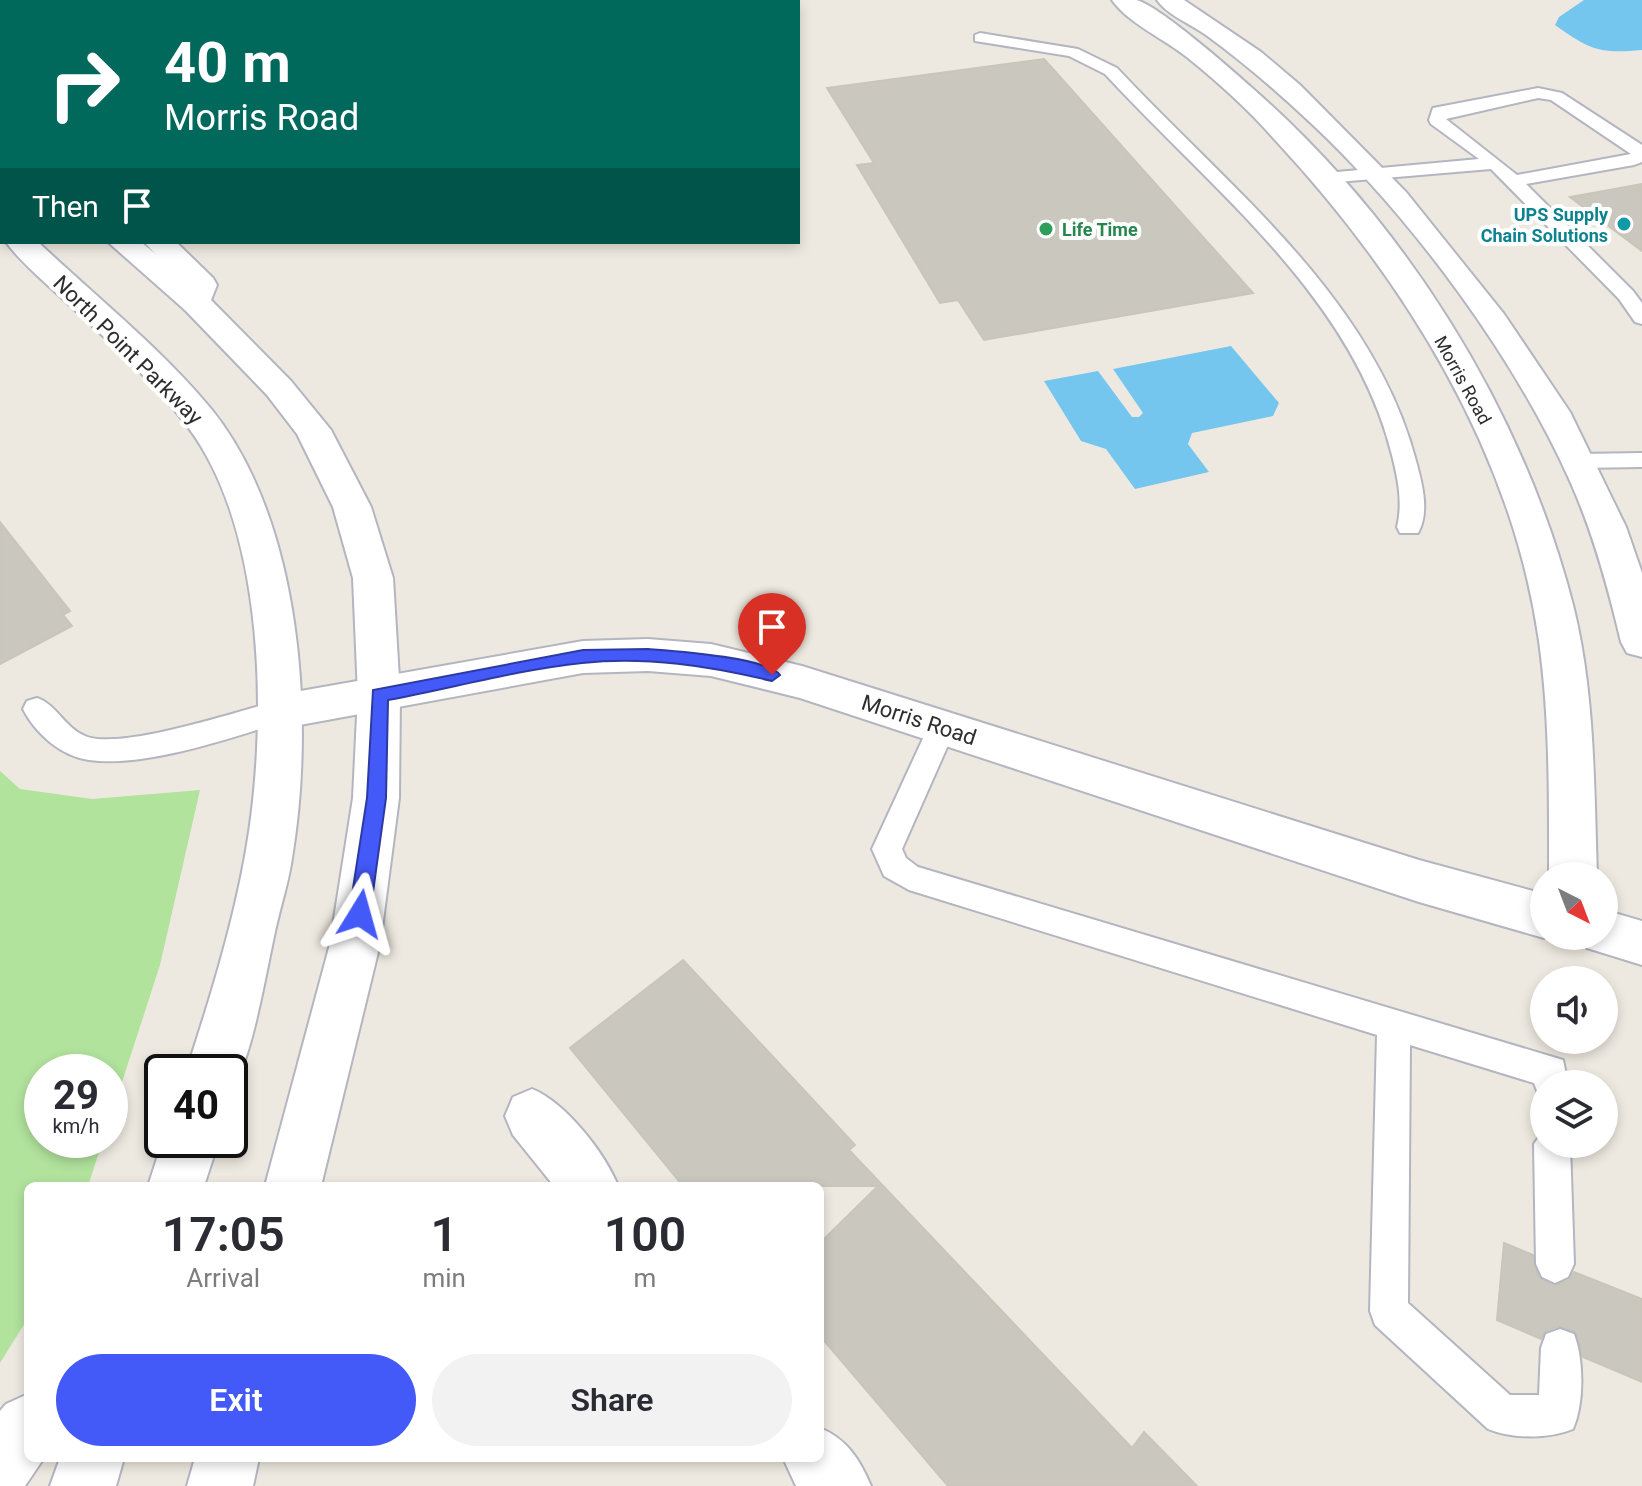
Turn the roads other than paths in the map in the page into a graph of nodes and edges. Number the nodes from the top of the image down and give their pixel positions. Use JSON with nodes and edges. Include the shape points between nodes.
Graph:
{"nodes":[{"id":1,"x":1123,"y":0,"type":"edge"},
{"id":2,"x":1168,"y":0,"type":"edge"},
{"id":3,"x":980,"y":38,"type":"dead end"},
{"id":4,"x":1495,"y":163,"type":"junction"},
{"id":5,"x":1375,"y":173,"type":"junction"},
{"id":6,"x":1326,"y":178,"type":"junction"},
{"id":7,"x":1512,"y":181,"type":"junction"},
{"id":8,"x":23,"y":244,"type":"edge"},
{"id":9,"x":125,"y":244,"type":"edge"},
{"id":10,"x":161,"y":244,"type":"edge"},
{"id":11,"x":196,"y":303,"type":"junction"},
{"id":12,"x":1642,"y":318,"type":"edge"},
{"id":13,"x":1642,"y":460,"type":"edge"},
{"id":14,"x":1579,"y":461,"type":"junction"},
{"id":15,"x":1409,"y":527,"type":"dead end"},
{"id":16,"x":1642,"y":642,"type":"edge"},
{"id":17,"x":379,"y":695,"type":"junction"},
{"id":18,"x":37,"y":709,"type":"dead end"},
{"id":19,"x":278,"y":712,"type":"junction"},
{"id":20,"x":942,"y":727,"type":"junction"},
{"id":21,"x":1573,"y":862,"type":"edge"},
{"id":22,"x":1530,"y":912,"type":"edge"},
{"id":23,"x":1618,"y":936,"type":"edge"},
{"id":24,"x":1642,"y":943,"type":"edge"},
{"id":25,"x":1394,"y":1024,"type":"junction"},
{"id":26,"x":218,"y":1054,"type":"edge"},
{"id":27,"x":1530,"y":1071,"type":"edge"},
{"id":28,"x":532,"y":1116,"type":"dead end"},
{"id":29,"x":185,"y":1158,"type":"edge"},
{"id":30,"x":1552,"y":1158,"type":"edge"},
{"id":31,"x":177,"y":1182,"type":"edge"},
{"id":32,"x":294,"y":1182,"type":"edge"},
{"id":33,"x":587,"y":1182,"type":"edge"},
{"id":34,"x":1555,"y":1264,"type":"dead end"},
{"id":35,"x":1560,"y":1348,"type":"dead end"},
{"id":36,"x":24,"y":1432,"type":"edge"},
{"id":37,"x":91,"y":1462,"type":"edge"},
{"id":38,"x":226,"y":1462,"type":"edge"},
{"id":39,"x":818,"y":1462,"type":"edge"},
{"id":40,"x":0,"y":1466,"type":"edge"},
{"id":41,"x":83,"y":1486,"type":"edge"},
{"id":42,"x":220,"y":1486,"type":"edge"},
{"id":43,"x":838,"y":1486,"type":"edge"}],
"edges":[{"from":1,"to":6,"type":"street","name":"Morris Road","via":[[1165,27],[1270,117]]},
{"from":2,"to":5,"type":"street","via":[[1260,61]]},
{"from":3,"to":15,"type":"lane","via":[[1073,52],[1111,71],[1306,275],[1384,389],[1406,452],[1414,510]]},
{"from":4,"to":5,"type":"lane"},
{"from":4,"to":7,"type":"lane"},
{"from":4,"to":7,"type":"lane","via":[[1437,120],[1439,112],[1538,93],[1556,96],[1640,151],[1628,161]]},
{"from":5,"to":6,"type":"lane"},
{"from":5,"to":14,"type":"street","via":[[1520,356]]},
{"from":6,"to":21,"type":"street","name":"Morris Road","via":[[1395,262],[1464,378],[1519,486],[1553,605],[1569,701]]},
{"from":7,"to":12,"type":"lane","via":[[1626,295]]},
{"from":8,"to":19,"type":"street","name":"North Point Parkway","via":[[190,408],[239,481],[261,556]]},
{"from":9,"to":11,"type":"street"},
{"from":10,"to":11,"type":"street","via":[[202,285]]},
{"from":11,"to":17,"type":"street","via":[[313,430],[352,507],[373,578]]},
{"from":13,"to":14,"type":"lane"},
{"from":14,"to":16,"type":"street","via":[[1624,576]]},
{"from":17,"to":19,"type":"street","name":"Morris Road"},
{"from":17,"to":20,"type":"street","name":"Morris Road","via":[[583,657],[648,655],[711,660],[802,682]]},
{"from":17,"to":32,"type":"street","via":[[376,798],[355,944]]},
{"from":18,"to":19,"type":"lane","via":[[63,736],[87,749],[123,749]]},
{"from":19,"to":26,"type":"street","name":"North Point Parkway","via":[[270,849]]},
{"from":20,"to":22,"type":"street","name":"Morris Road"},
{"from":20,"to":25,"type":"lane","via":[[887,849],[895,867],[909,877]]},
{"from":23,"to":24,"type":"street"},
{"from":25,"to":27,"type":"lane"},
{"from":25,"to":35,"type":"lane","via":[[1389,1311],[1502,1415],[1559,1415]]},
{"from":28,"to":33,"type":"street"},
{"from":29,"to":31,"type":"street"},
{"from":30,"to":34,"type":"lane"},
{"from":36,"to":40,"type":"street"},
{"from":37,"to":41,"type":"street"},
{"from":38,"to":42,"type":"street"},
{"from":39,"to":43,"type":"street"}]}
